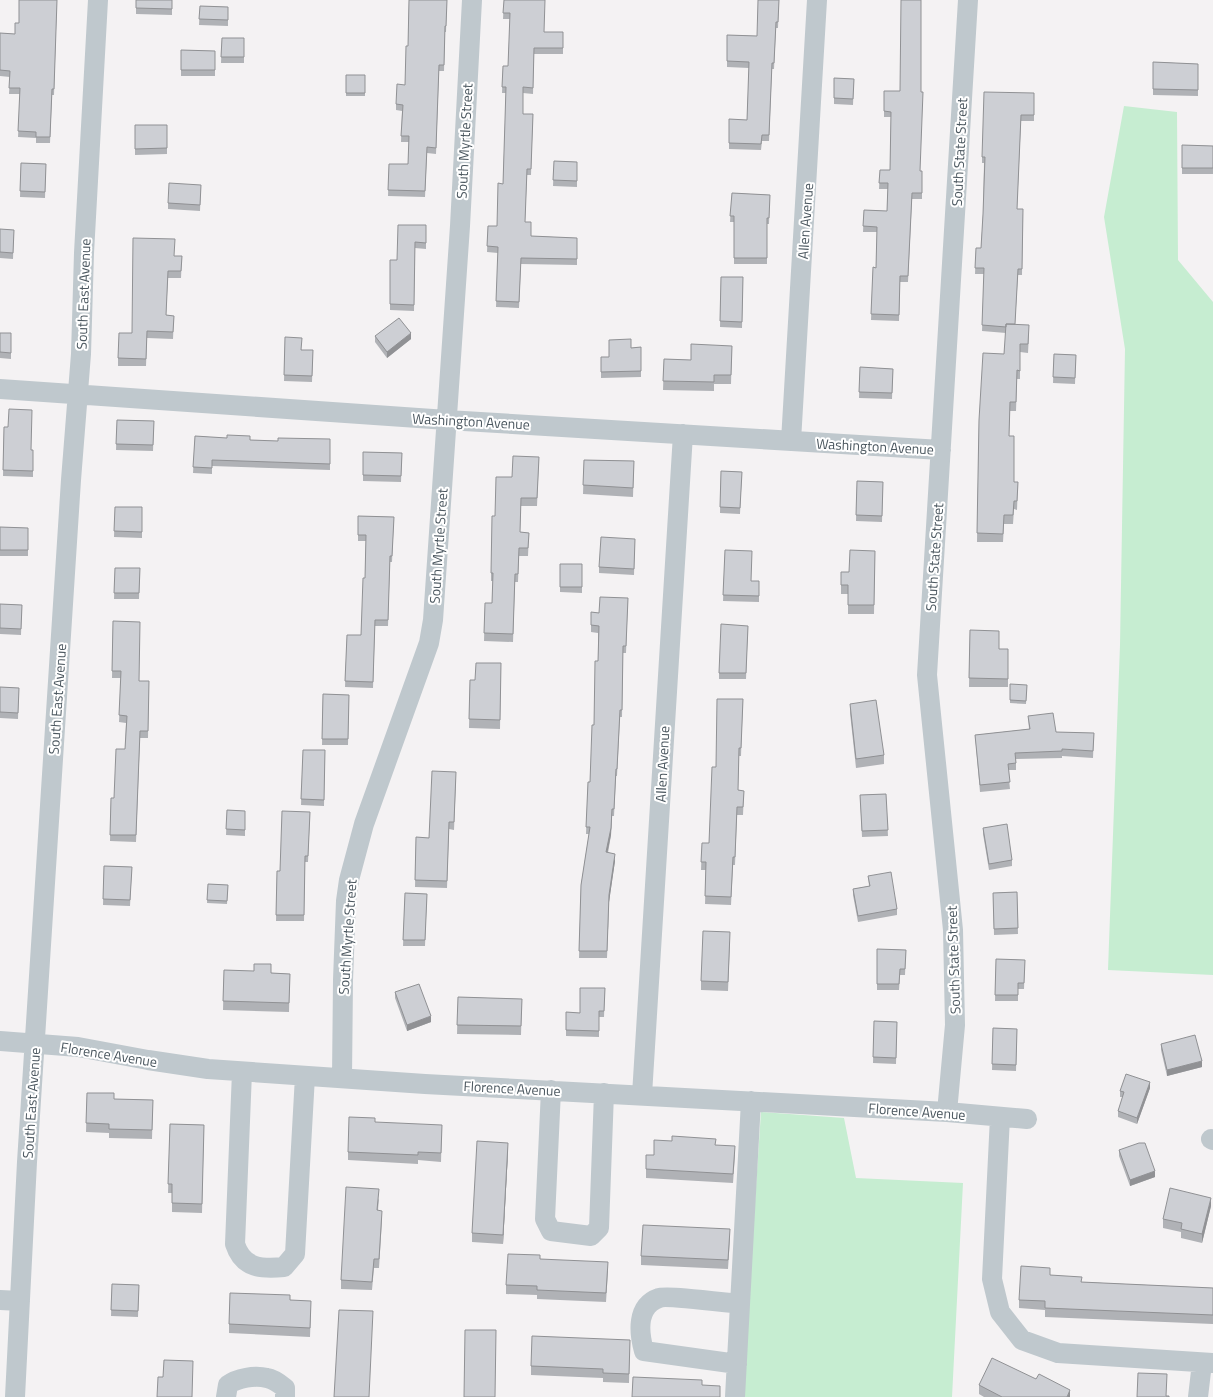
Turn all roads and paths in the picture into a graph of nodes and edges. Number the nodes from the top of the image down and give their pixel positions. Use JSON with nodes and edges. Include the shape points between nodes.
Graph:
{"nodes":[{"id":1,"x":98,"y":0,"type":"edge"},
{"id":2,"x":472,"y":0,"type":"edge"},
{"id":3,"x":817,"y":0,"type":"edge"},
{"id":4,"x":968,"y":0,"type":"edge"},
{"id":5,"x":0,"y":389,"type":"edge"},
{"id":6,"x":78,"y":394,"type":"junction"},
{"id":7,"x":446,"y":420,"type":"junction"},
{"id":8,"x":683,"y":434,"type":"junction"},
{"id":9,"x":791,"y":441,"type":"junction"},
{"id":10,"x":941,"y":450,"type":"junction"},
{"id":11,"x":0,"y":1041,"type":"edge"},
{"id":12,"x":35,"y":1044,"type":"junction"},
{"id":13,"x":242,"y":1072,"type":"junction"},
{"id":14,"x":305,"y":1076,"type":"junction"},
{"id":15,"x":342,"y":1078,"type":"junction"},
{"id":16,"x":551,"y":1090,"type":"junction"},
{"id":17,"x":604,"y":1093,"type":"junction"},
{"id":18,"x":642,"y":1095,"type":"junction"},
{"id":19,"x":752,"y":1101,"type":"junction"},
{"id":20,"x":947,"y":1112,"type":"junction"},
{"id":21,"x":1000,"y":1117,"type":"junction"},
{"id":22,"x":1027,"y":1119,"type":"dead end"},
{"id":23,"x":0,"y":1300,"type":"edge"},
{"id":24,"x":20,"y":1301,"type":"junction"},
{"id":25,"x":740,"y":1304,"type":"junction"},
{"id":26,"x":1208,"y":1363,"type":"edge"},
{"id":27,"x":737,"y":1364,"type":"junction"},
{"id":28,"x":14,"y":1397,"type":"edge"},
{"id":29,"x":226,"y":1397,"type":"edge"},
{"id":30,"x":285,"y":1397,"type":"edge"},
{"id":31,"x":735,"y":1397,"type":"edge"},
{"id":32,"x":1198,"y":1397,"type":"edge"}],
"edges":[{"from":1,"to":6,"type":"street","name":"South East Avenue"},
{"from":2,"to":7,"type":"street","name":"South Myrtle Street"},
{"from":3,"to":9,"type":"street","name":"Allen Avenue"},
{"from":4,"to":10,"type":"street","name":"South State Street"},
{"from":5,"to":6,"type":"street","name":"Washington Avenue"},
{"from":6,"to":7,"type":"street","name":"Washington Avenue"},
{"from":6,"to":12,"type":"street","name":"South East Avenue"},
{"from":7,"to":8,"type":"street","name":"Washington Avenue"},
{"from":7,"to":15,"type":"street","name":"South Myrtle Street","via":[[429,643],[364,824],[349,880]]},
{"from":8,"to":9,"type":"street","name":"Washington Avenue"},
{"from":8,"to":18,"type":"street","name":"Allen Avenue"},
{"from":9,"to":10,"type":"street","name":"Washington Avenue"},
{"from":10,"to":20,"type":"street","name":"South State Street","via":[[927,675],[953,930],[955,1024]]},
{"from":11,"to":12,"type":"street","name":"Florence Avenue"},
{"from":12,"to":13,"type":"street","name":"Florence Avenue","via":[[78,1047],[182,1066]]},
{"from":12,"to":24,"type":"street","name":"South East Avenue"},
{"from":13,"to":14,"type":"street","name":"Florence Avenue"},
{"from":13,"to":14,"type":"street","via":[[235,1244],[238,1255],[247,1263],[266,1268],[284,1267],[295,1254]]},
{"from":14,"to":15,"type":"street","name":"Florence Avenue"},
{"from":15,"to":16,"type":"street","name":"Florence Avenue"},
{"from":16,"to":17,"type":"street","name":"Florence Avenue"},
{"from":16,"to":17,"type":"street","via":[[545,1219],[551,1231],[591,1236],[599,1228]]},
{"from":17,"to":18,"type":"street","name":"Florence Avenue"},
{"from":18,"to":19,"type":"street","name":"Florence Avenue"},
{"from":19,"to":20,"type":"street","name":"Florence Avenue"},
{"from":19,"to":25,"type":"street"},
{"from":20,"to":21,"type":"street","name":"Florence Avenue"},
{"from":21,"to":22,"type":"street","name":"Florence Avenue"},
{"from":21,"to":26,"type":"street","via":[[992,1280],[1000,1312],[1022,1340],[1058,1353]]},
{"from":23,"to":24,"type":"street"},
{"from":24,"to":28,"type":"street","name":"South East Avenue"},
{"from":25,"to":27,"type":"street"},
{"from":25,"to":27,"type":"street","via":[[660,1297],[641,1315],[640,1329],[644,1351]]},
{"from":26,"to":32,"type":"street"},
{"from":27,"to":31,"type":"street"},
{"from":29,"to":30,"type":"street","via":[[228,1385],[233,1381],[256,1377],[267,1377],[285,1388]]}]}
